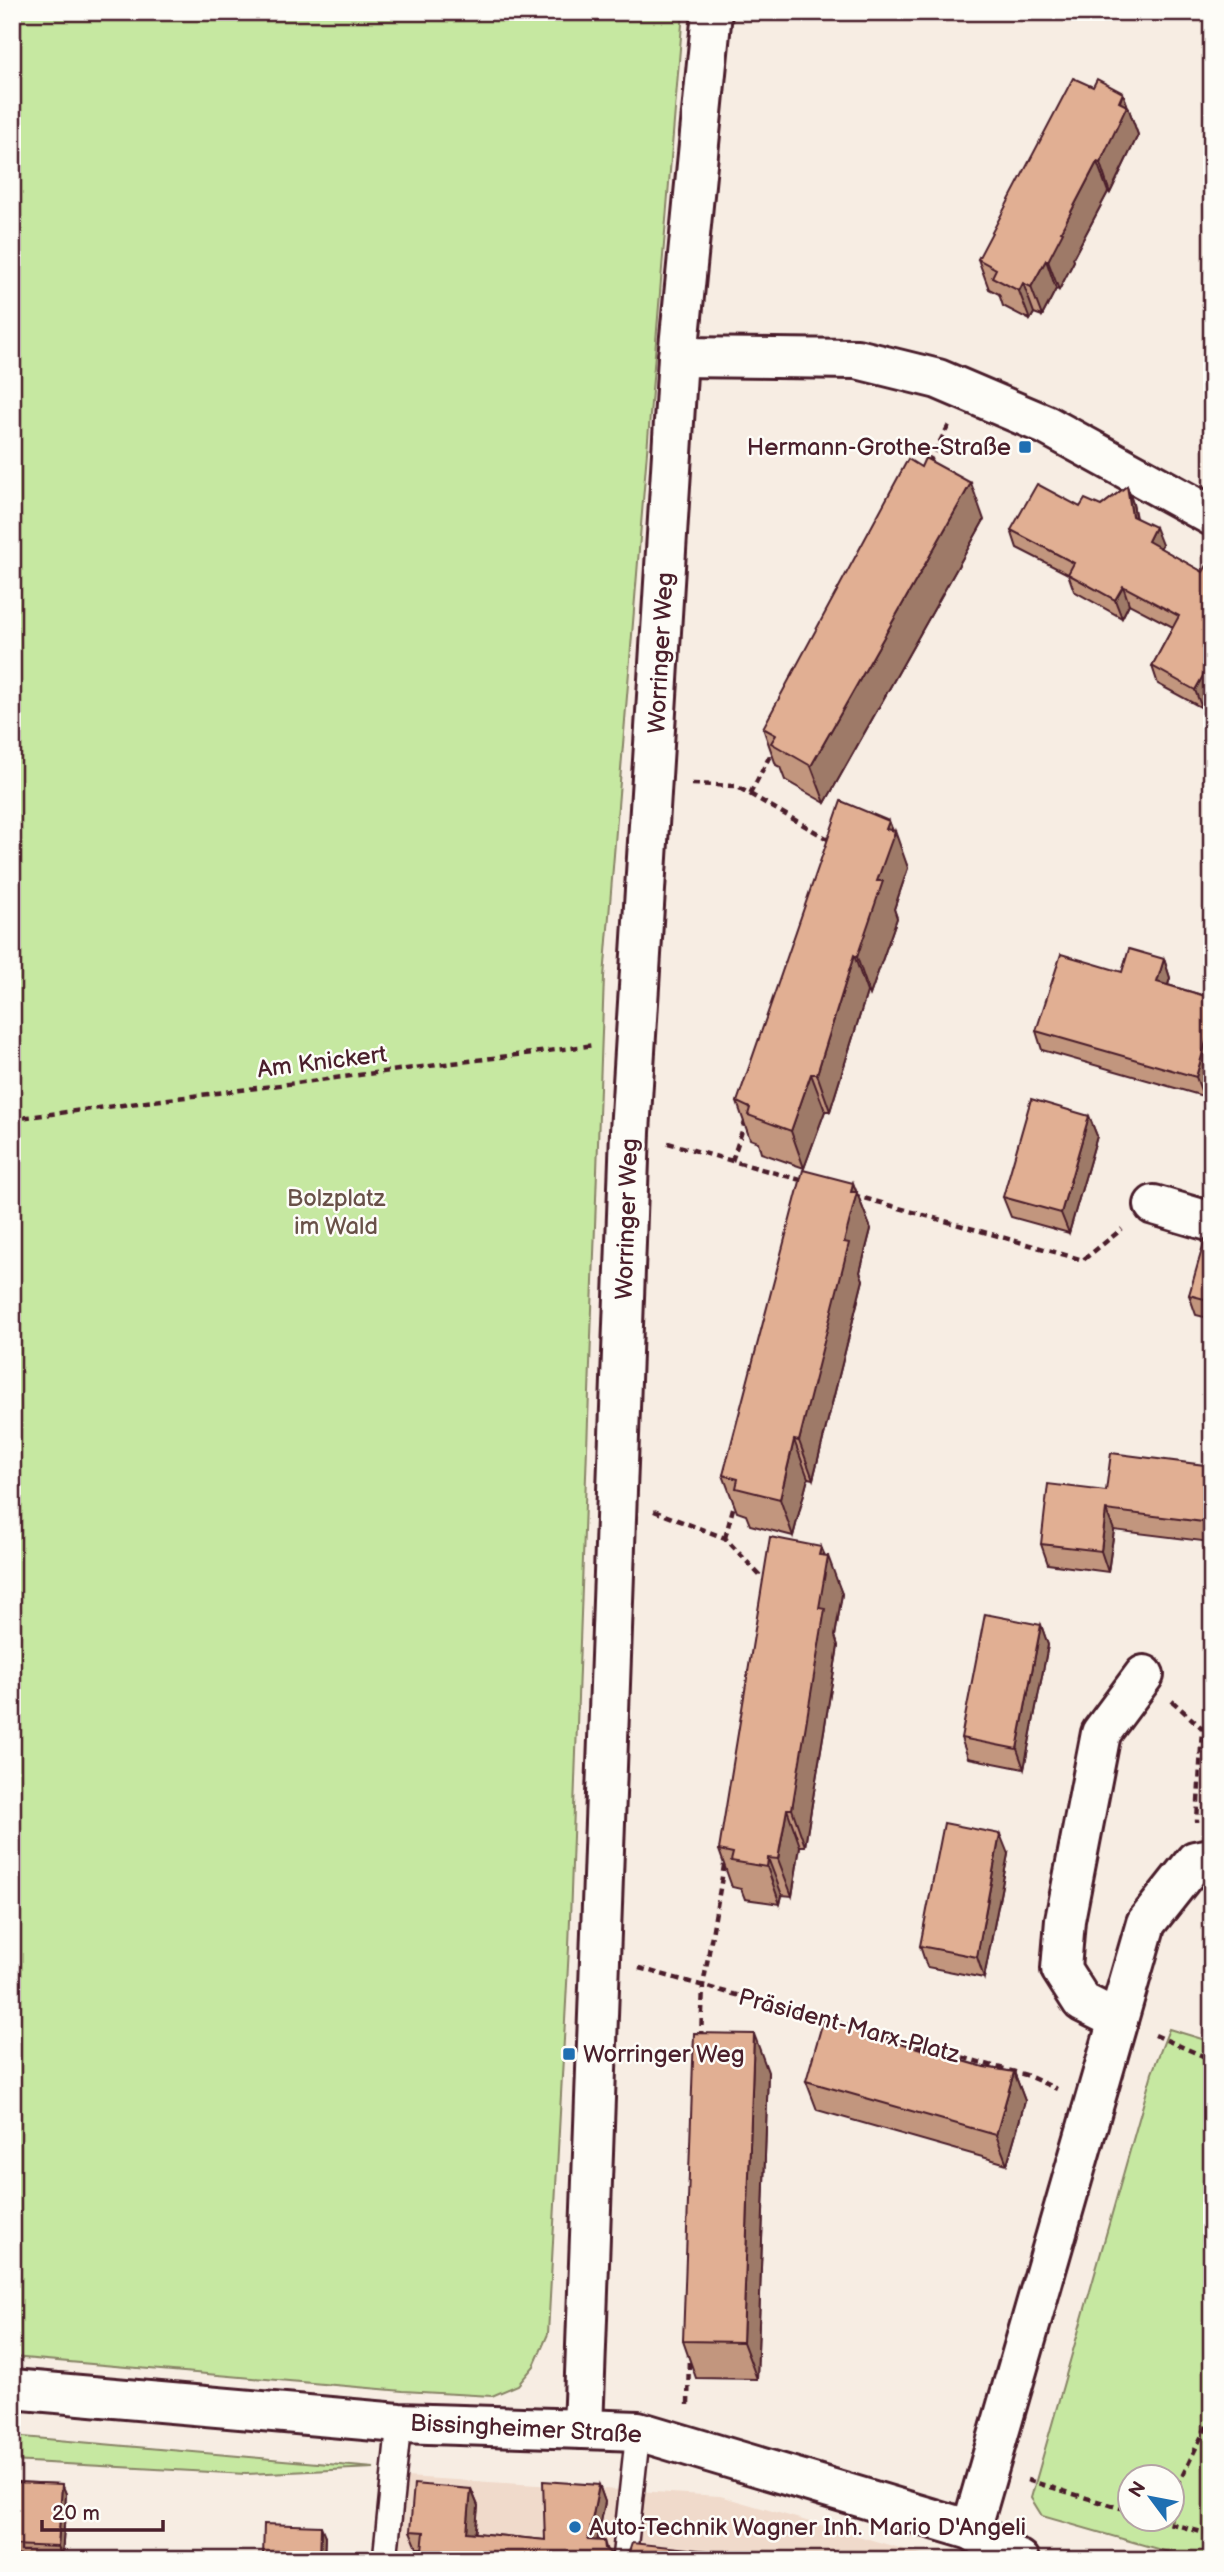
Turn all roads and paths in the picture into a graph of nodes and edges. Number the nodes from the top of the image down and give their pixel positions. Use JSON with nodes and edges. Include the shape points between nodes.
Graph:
{"nodes":[{"id":1,"x":712,"y":12,"type":"edge"},
{"id":2,"x":678,"y":356,"type":"junction"},
{"id":3,"x":968,"y":390,"type":"junction"},
{"id":4,"x":922,"y":476,"type":"edge"},
{"id":5,"x":1212,"y":516,"type":"edge"},
{"id":6,"x":776,"y":745,"type":"edge"},
{"id":7,"x":654,"y":782,"type":"junction"},
{"id":8,"x":750,"y":794,"type":"junction"},
{"id":9,"x":839,"y":845,"type":"edge"},
{"id":10,"x":636,"y":1040,"type":"junction"},
{"id":11,"x":750,"y":1108,"type":"edge"},
{"id":12,"x":12,"y":1119,"type":"edge"},
{"id":13,"x":630,"y":1132,"type":"junction"},
{"id":14,"x":732,"y":1161,"type":"junction"},
{"id":15,"x":816,"y":1185,"type":"edge"},
{"id":16,"x":842,"y":1192,"type":"edge"},
{"id":17,"x":1154,"y":1205,"type":"joint"},
{"id":18,"x":1212,"y":1222,"type":"edge"},
{"id":19,"x":618,"y":1498,"type":"junction"},
{"id":20,"x":736,"y":1499,"type":"edge"},
{"id":21,"x":726,"y":1538,"type":"junction"},
{"id":22,"x":772,"y":1588,"type":"edge"},
{"id":23,"x":1143,"y":1675,"type":"joint"},
{"id":24,"x":727,"y":1849,"type":"edge"},
{"id":25,"x":1203,"y":1860,"type":"edge"},
{"id":26,"x":601,"y":1956,"type":"junction"},
{"id":27,"x":703,"y":1986,"type":"junction"},
{"id":28,"x":1118,"y":2020,"type":"junction"},
{"id":29,"x":701,"y":2042,"type":"edge"},
{"id":30,"x":1212,"y":2060,"type":"edge"},
{"id":31,"x":1094,"y":2104,"type":"junction"},
{"id":32,"x":690,"y":2347,"type":"edge"},
{"id":33,"x":12,"y":2389,"type":"edge"},
{"id":34,"x":1212,"y":2415,"type":"edge"},
{"id":35,"x":399,"y":2423,"type":"junction"},
{"id":36,"x":583,"y":2429,"type":"junction"},
{"id":37,"x":638,"y":2431,"type":"junction"},
{"id":38,"x":686,"y":2445,"type":"junction"},
{"id":39,"x":1186,"y":2467,"type":"edge"},
{"id":40,"x":989,"y":2469,"type":"junction"},
{"id":41,"x":1116,"y":2507,"type":"edge"},
{"id":42,"x":1186,"y":2528,"type":"edge"},
{"id":43,"x":971,"y":2530,"type":"junction"},
{"id":44,"x":1212,"y":2535,"type":"edge"},
{"id":45,"x":385,"y":2560,"type":"edge"},
{"id":46,"x":624,"y":2560,"type":"edge"},
{"id":47,"x":1019,"y":2560,"type":"edge"}],
"edges":[{"from":1,"to":2,"type":"street","name":"Worringer Weg"},
{"from":2,"to":3,"type":"street","via":[[857,359]]},
{"from":2,"to":7,"type":"street","name":"Worringer Weg"},
{"from":3,"to":4,"type":"path"},
{"from":3,"to":5,"type":"street","via":[[1046,425]]},
{"from":6,"to":8,"type":"path"},
{"from":7,"to":8,"type":"path","via":[[736,786]]},
{"from":7,"to":10,"type":"street","name":"Worringer Weg"},
{"from":8,"to":9,"type":"path"},
{"from":10,"to":12,"type":"path","name":"Am Knickert"},
{"from":10,"to":13,"type":"street","name":"Worringer Weg"},
{"from":11,"to":14,"type":"path"},
{"from":13,"to":14,"type":"path"},
{"from":13,"to":19,"type":"street","name":"Worringer Weg"},
{"from":14,"to":15,"type":"path"},
{"from":16,"to":17,"type":"path","via":[[1083,1260]]},
{"from":17,"to":18,"type":"street"},
{"from":19,"to":21,"type":"path"},
{"from":19,"to":26,"type":"street","name":"Worringer Weg"},
{"from":20,"to":21,"type":"path"},
{"from":21,"to":22,"type":"path"},
{"from":23,"to":25,"type":"path","via":[[1202,1728]]},
{"from":23,"to":28,"type":"street","via":[[1101,1733],[1065,1920],[1061,1969],[1082,2002]]},
{"from":24,"to":27,"type":"path"},
{"from":25,"to":28,"type":"street","via":[[1146,1923]]},
{"from":26,"to":27,"type":"path","name":"Präsident-Marx-Platz"},
{"from":26,"to":36,"type":"street","name":"Worringer Weg"},
{"from":27,"to":29,"type":"path"},
{"from":27,"to":31,"type":"path","name":"Präsident-Marx-Platz","via":[[1026,2075]]},
{"from":28,"to":30,"type":"path"},
{"from":28,"to":31,"type":"street"},
{"from":31,"to":40,"type":"street"},
{"from":32,"to":38,"type":"path"},
{"from":33,"to":35,"type":"street","name":"Bissingheimer Straße"},
{"from":34,"to":39,"type":"path"},
{"from":35,"to":36,"type":"street","name":"Bissingheimer Straße"},
{"from":35,"to":45,"type":"lane"},
{"from":36,"to":37,"type":"street","name":"Bissingheimer Straße"},
{"from":37,"to":38,"type":"street","name":"Bissingheimer Straße"},
{"from":37,"to":46,"type":"lane"},
{"from":38,"to":43,"type":"street","name":"Bissingheimer Straße"},
{"from":40,"to":41,"type":"path"},
{"from":40,"to":43,"type":"street"},
{"from":42,"to":44,"type":"path"},
{"from":43,"to":47,"type":"street","name":"Bissingheimer Straße"}]}
